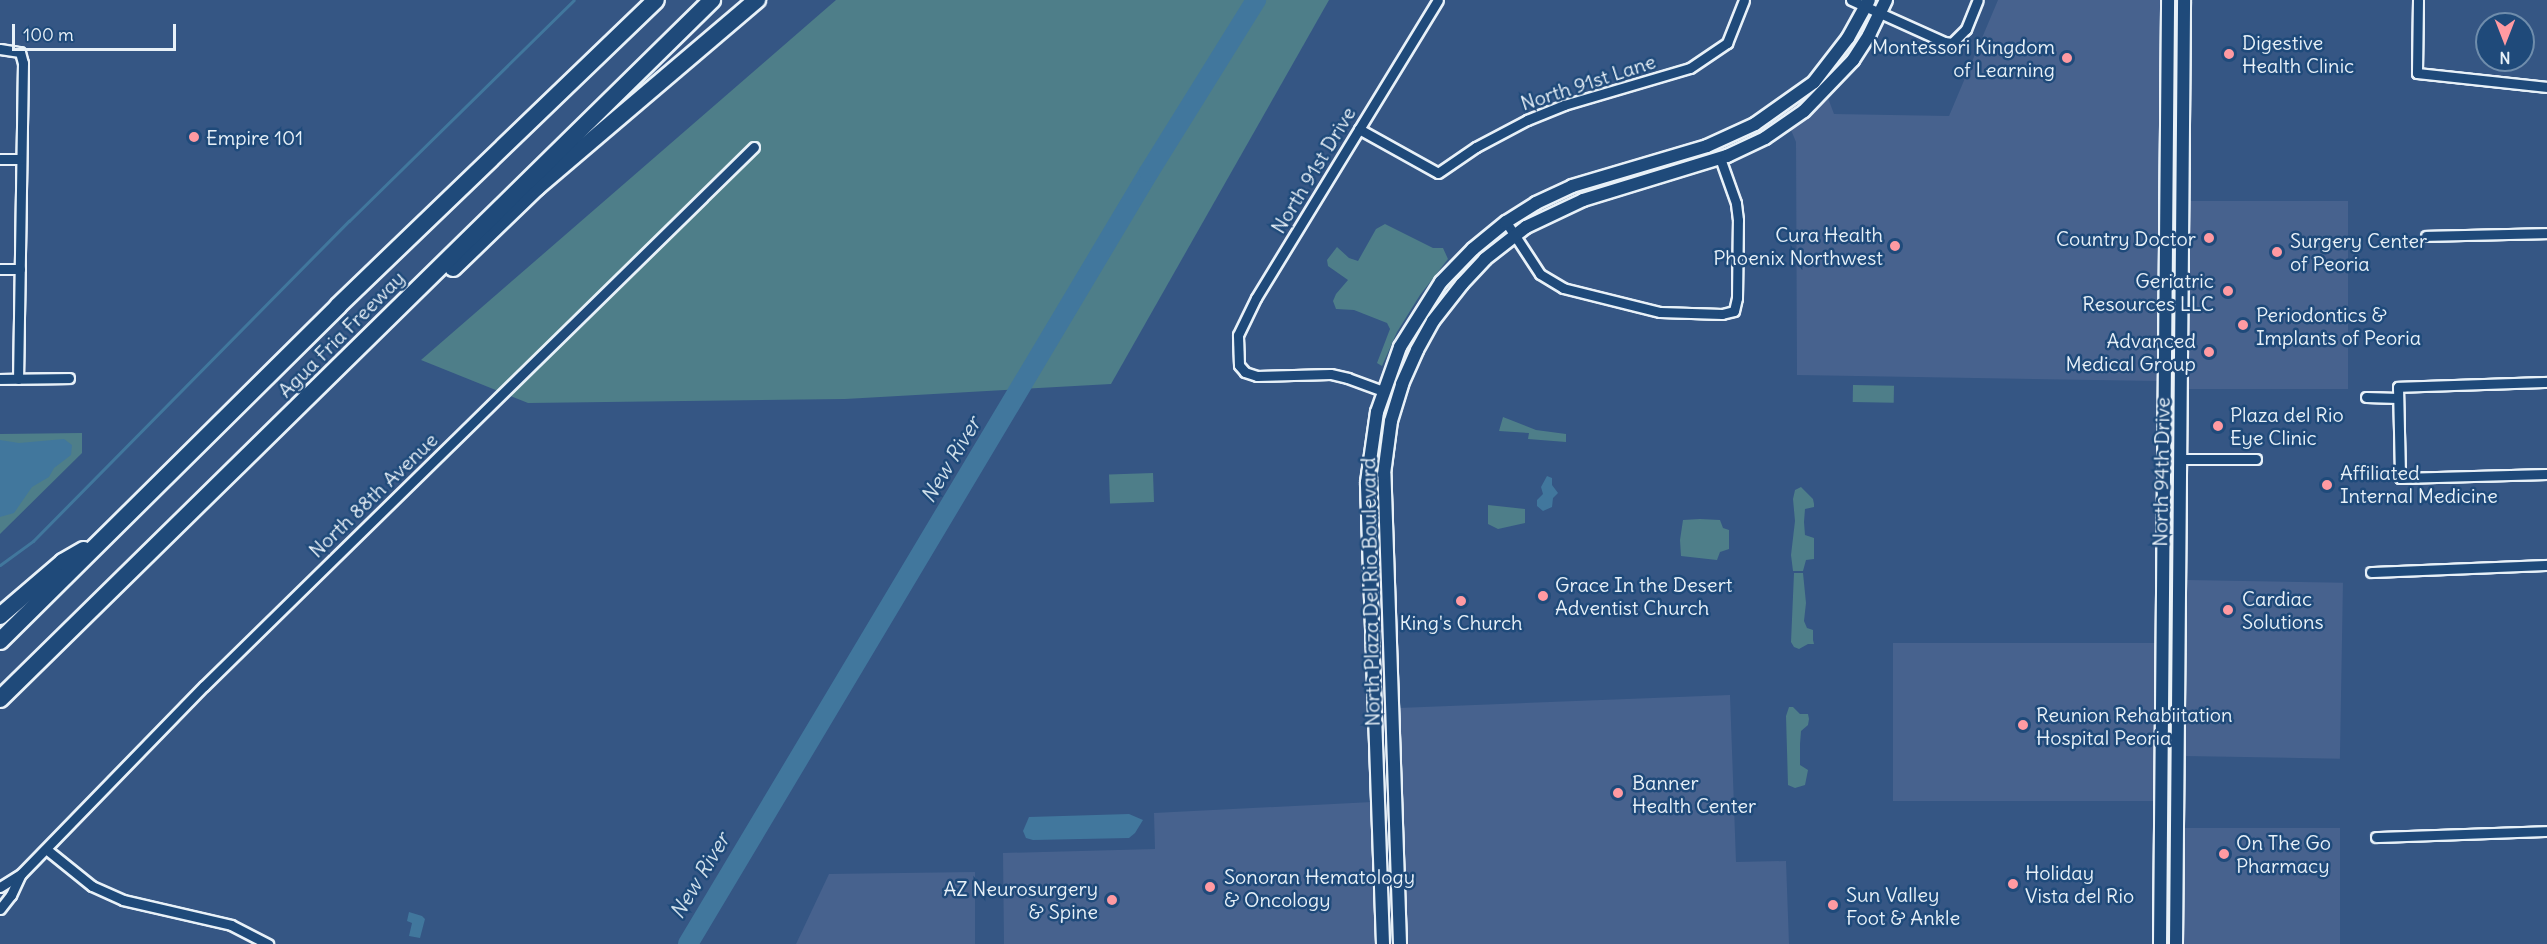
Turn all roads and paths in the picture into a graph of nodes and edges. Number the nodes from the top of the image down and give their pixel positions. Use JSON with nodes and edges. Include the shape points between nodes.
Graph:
{"nodes":[{"id":1,"x":712,"y":0,"type":"edge"},
{"id":2,"x":757,"y":0,"type":"edge"},
{"id":3,"x":1438,"y":0,"type":"edge"},
{"id":4,"x":1744,"y":0,"type":"edge"},
{"id":5,"x":1851,"y":0,"type":"edge"},
{"id":6,"x":1886,"y":0,"type":"edge"},
{"id":7,"x":1978,"y":0,"type":"edge"},
{"id":8,"x":2418,"y":0,"type":"edge"},
{"id":9,"x":651,"y":4,"type":"edge"},
{"id":10,"x":1867,"y":4,"type":"edge"},
{"id":11,"x":2168,"y":4,"type":"edge"},
{"id":12,"x":2184,"y":4,"type":"edge"},
{"id":13,"x":1880,"y":15,"type":"junction"},
{"id":14,"x":0,"y":49,"type":"edge"},
{"id":15,"x":2547,"y":87,"type":"edge"},
{"id":16,"x":1794,"y":99,"type":"junction"},
{"id":17,"x":1804,"y":111,"type":"junction"},
{"id":18,"x":1359,"y":129,"type":"junction"},
{"id":19,"x":754,"y":147,"type":"dead end"},
{"id":20,"x":0,"y":159,"type":"edge"},
{"id":21,"x":21,"y":159,"type":"junction"},
{"id":22,"x":1720,"y":159,"type":"junction"},
{"id":23,"x":1506,"y":222,"type":"junction"},
{"id":24,"x":2547,"y":233,"type":"edge"},
{"id":25,"x":1514,"y":236,"type":"junction"},
{"id":26,"x":2426,"y":236,"type":"dead end"},
{"id":27,"x":0,"y":269,"type":"edge"},
{"id":28,"x":20,"y":269,"type":"junction"},
{"id":29,"x":1419,"y":314,"type":"junction"},
{"id":30,"x":386,"y":319,"type":"junction"},
{"id":31,"x":1433,"y":321,"type":"junction"},
{"id":32,"x":69,"y":378,"type":"dead end"},
{"id":33,"x":0,"y":379,"type":"edge"},
{"id":34,"x":18,"y":379,"type":"junction"},
{"id":35,"x":2547,"y":382,"type":"edge"},
{"id":36,"x":1383,"y":391,"type":"junction"},
{"id":37,"x":2366,"y":397,"type":"dead end"},
{"id":38,"x":2398,"y":398,"type":"junction"},
{"id":39,"x":1370,"y":447,"type":"junction"},
{"id":40,"x":1386,"y":450,"type":"junction"},
{"id":41,"x":2164,"y":459,"type":"junction"},
{"id":42,"x":2181,"y":459,"type":"junction"},
{"id":43,"x":2256,"y":459,"type":"dead end"},
{"id":44,"x":2547,"y":474,"type":"edge"},
{"id":45,"x":111,"y":534,"type":"junction"},
{"id":46,"x":2163,"y":546,"type":"junction"},
{"id":47,"x":2180,"y":547,"type":"junction"},
{"id":48,"x":2547,"y":565,"type":"edge"},
{"id":49,"x":2370,"y":572,"type":"dead end"},
{"id":50,"x":0,"y":616,"type":"edge"},
{"id":51,"x":1389,"y":628,"type":"junction"},
{"id":52,"x":1372,"y":629,"type":"junction"},
{"id":53,"x":0,"y":641,"type":"edge"},
{"id":54,"x":0,"y":699,"type":"edge"},
{"id":55,"x":1392,"y":725,"type":"junction"},
{"id":56,"x":1375,"y":726,"type":"junction"},
{"id":57,"x":2162,"y":759,"type":"junction"},
{"id":58,"x":2178,"y":759,"type":"junction"},
{"id":59,"x":2178,"y":828,"type":"junction"},
{"id":60,"x":2161,"y":829,"type":"junction"},
{"id":61,"x":1396,"y":831,"type":"junction"},
{"id":62,"x":2547,"y":831,"type":"edge"},
{"id":63,"x":1379,"y":832,"type":"junction"},
{"id":64,"x":2376,"y":837,"type":"dead end"},
{"id":65,"x":46,"y":849,"type":"junction"},
{"id":66,"x":21,"y":874,"type":"junction"},
{"id":67,"x":0,"y":887,"type":"edge"},
{"id":68,"x":0,"y":909,"type":"edge"},
{"id":69,"x":1382,"y":939,"type":"edge"},
{"id":70,"x":1400,"y":939,"type":"edge"},
{"id":71,"x":268,"y":944,"type":"edge"},
{"id":72,"x":2160,"y":944,"type":"edge"},
{"id":73,"x":2176,"y":944,"type":"edge"}],
"edges":[{"from":1,"to":30,"type":"highway","name":"Agua Fria Freeway"},
{"from":2,"to":30,"type":"highway","via":[[537,187],[418,302]]},
{"from":3,"to":18,"type":"street","name":"North 91st Drive"},
{"from":4,"to":18,"type":"street","name":"North 91st Lane","via":[[1727,43],[1690,68],[1564,105],[1527,120],[1438,173]]},
{"from":5,"to":10,"type":"street"},
{"from":6,"to":13,"type":"street","name":"North Plaza Del Rio Boulevard"},
{"from":7,"to":13,"type":"street","via":[[1966,29],[1952,43]]},
{"from":8,"to":15,"type":"street","via":[[2417,73]]},
{"from":9,"to":45,"type":"highway","name":"Agua Fria Freeway","via":[[338,306]]},
{"from":10,"to":13,"type":"street"},
{"from":10,"to":16,"type":"street","name":"North Plaza Del Rio Boulevard","via":[[1831,62]]},
{"from":11,"to":12,"type":"street"},
{"from":11,"to":41,"type":"street","name":"North 94th Drive"},
{"from":12,"to":42,"type":"street","name":"North 94th Drive"},
{"from":13,"to":17,"type":"street","name":"North Plaza Del Rio Boulevard","via":[[1853,60]]},
{"from":14,"to":21,"type":"street","via":[[20,52],[23,63]]},
{"from":16,"to":17,"type":"street"},
{"from":16,"to":23,"type":"street","name":"North Plaza Del Rio Boulevard","via":[[1724,140],[1582,182]]},
{"from":17,"to":22,"type":"street","name":"North Plaza Del Rio Boulevard","via":[[1752,145]]},
{"from":18,"to":36,"type":"street","name":"North 91st Drive","via":[[1245,320],[1238,335],[1239,365],[1257,376],[1330,374]]},
{"from":19,"to":65,"type":"street","name":"North 88th Avenue","via":[[220,670]]},
{"from":20,"to":21,"type":"street"},
{"from":21,"to":28,"type":"street"},
{"from":22,"to":25,"type":"street","name":"North Plaza Del Rio Boulevard","via":[[1582,200]]},
{"from":22,"to":25,"type":"street","via":[[1738,220],[1734,311],[1660,312],[1563,288],[1540,274]]},
{"from":23,"to":25,"type":"street"},
{"from":23,"to":29,"type":"street","name":"North Plaza Del Rio Boulevard","via":[[1456,265]]},
{"from":24,"to":26,"type":"street"},
{"from":25,"to":31,"type":"street","name":"North Plaza Del Rio Boulevard","via":[[1474,271]]},
{"from":27,"to":28,"type":"street"},
{"from":28,"to":34,"type":"street"},
{"from":29,"to":31,"type":"street"},
{"from":29,"to":36,"type":"street","name":"North Plaza Del Rio Boulevard","via":[[1400,347]]},
{"from":30,"to":54,"type":"highway","name":"Agua Fria Freeway"},
{"from":31,"to":40,"type":"street","name":"North Plaza Del Rio Boulevard","via":[[1402,384]]},
{"from":32,"to":34,"type":"street"},
{"from":33,"to":34,"type":"street"},
{"from":35,"to":38,"type":"street","via":[[2398,387]]},
{"from":36,"to":39,"type":"street","name":"North Plaza Del Rio Boulevard"},
{"from":37,"to":38,"type":"street"},
{"from":38,"to":44,"type":"street","via":[[2400,478]]},
{"from":39,"to":40,"type":"street"},
{"from":39,"to":52,"type":"street","name":"North Plaza Del Rio Boulevard","via":[[1366,504]]},
{"from":40,"to":51,"type":"street","name":"North Plaza Del Rio Boulevard"},
{"from":41,"to":42,"type":"street"},
{"from":41,"to":46,"type":"street","name":"North 94th Drive"},
{"from":42,"to":43,"type":"street"},
{"from":42,"to":47,"type":"street","name":"North 94th Drive"},
{"from":45,"to":50,"type":"highway","via":[[63,562]]},
{"from":45,"to":53,"type":"highway","name":"Agua Fria Freeway"},
{"from":46,"to":47,"type":"street"},
{"from":46,"to":57,"type":"street","name":"North 94th Drive"},
{"from":47,"to":58,"type":"street","name":"North 94th Drive"},
{"from":48,"to":49,"type":"street"},
{"from":51,"to":52,"type":"street"},
{"from":51,"to":55,"type":"street","name":"North Plaza Del Rio Boulevard"},
{"from":52,"to":56,"type":"street","name":"North Plaza Del Rio Boulevard"},
{"from":55,"to":56,"type":"street"},
{"from":55,"to":61,"type":"street","name":"North Plaza Del Rio Boulevard"},
{"from":56,"to":63,"type":"street","name":"North Plaza Del Rio Boulevard"},
{"from":57,"to":58,"type":"street"},
{"from":57,"to":60,"type":"street","name":"North 94th Drive"},
{"from":58,"to":59,"type":"street","name":"North 94th Drive"},
{"from":59,"to":60,"type":"street"},
{"from":59,"to":73,"type":"street","name":"North 94th Drive"},
{"from":60,"to":72,"type":"street","name":"North 94th Drive"},
{"from":61,"to":63,"type":"street"},
{"from":61,"to":70,"type":"street","name":"North Plaza Del Rio Boulevard"},
{"from":62,"to":64,"type":"street"},
{"from":63,"to":69,"type":"street","name":"North Plaza Del Rio Boulevard"},
{"from":65,"to":66,"type":"street","name":"North 88th Avenue"},
{"from":65,"to":71,"type":"street","via":[[92,886],[123,900],[231,925]]},
{"from":66,"to":67,"type":"street","name":"North 88th Avenue"},
{"from":66,"to":68,"type":"street","name":"North 88th Avenue"},
{"from":69,"to":70,"type":"street"}]}
